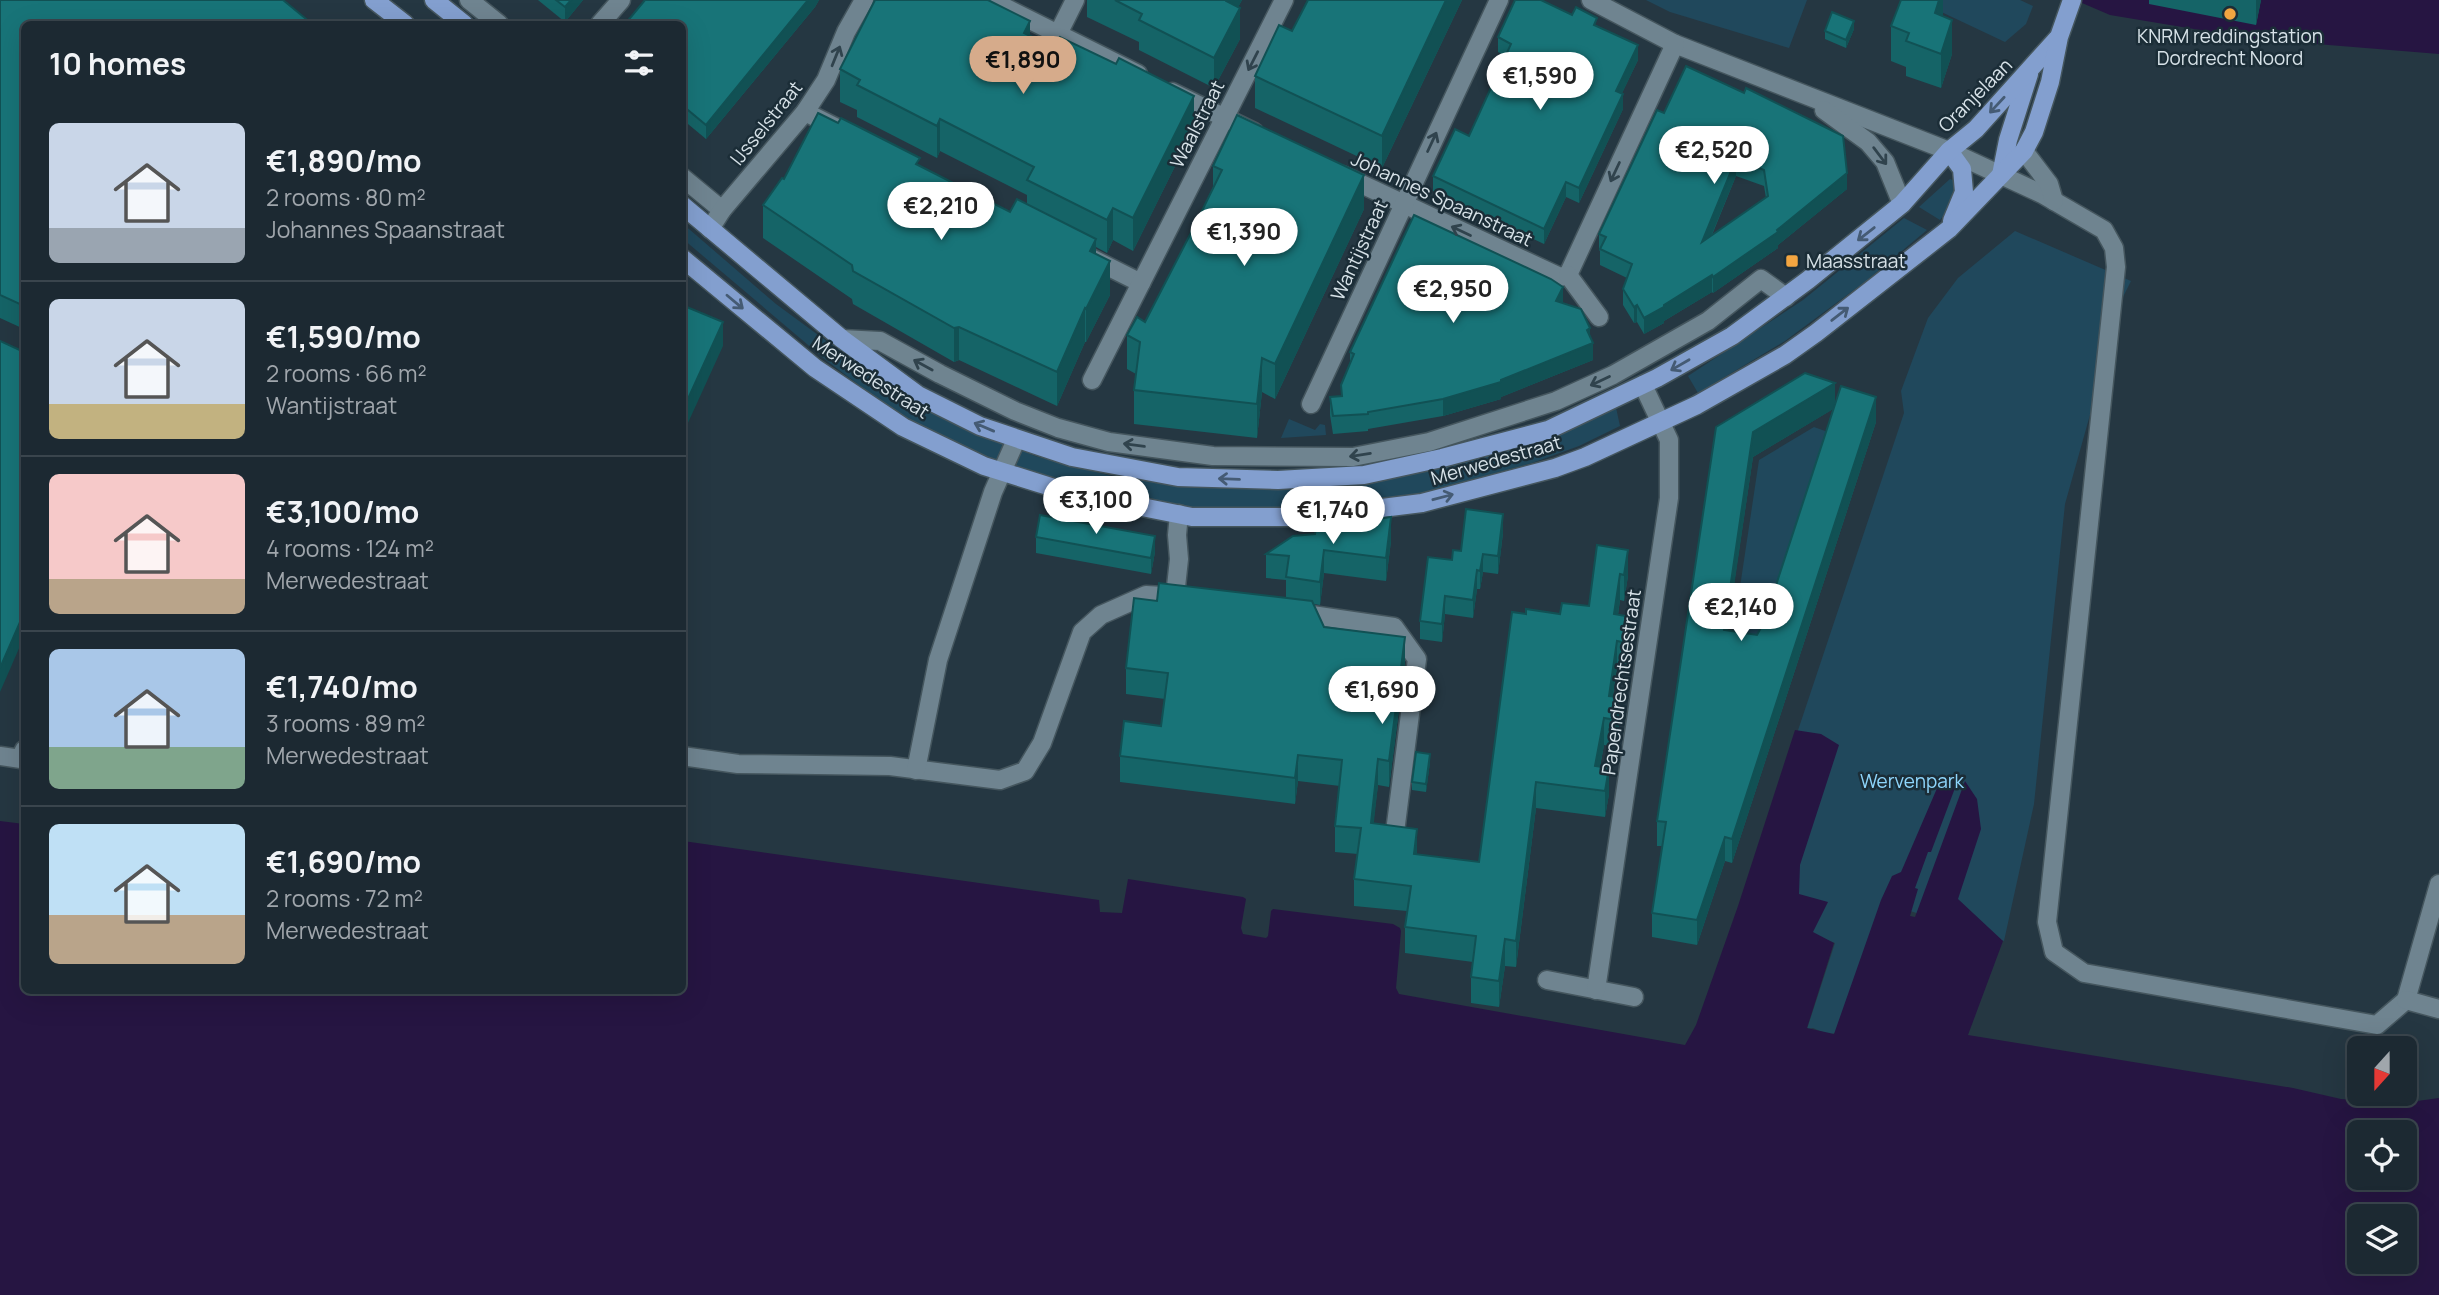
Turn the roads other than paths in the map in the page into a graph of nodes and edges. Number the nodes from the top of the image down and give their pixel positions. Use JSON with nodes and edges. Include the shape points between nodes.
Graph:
{"nodes":[{"id":1,"x":374,"y":0,"type":"edge"},
{"id":2,"x":434,"y":0,"type":"edge"},
{"id":3,"x":470,"y":0,"type":"edge"},
{"id":4,"x":621,"y":0,"type":"edge"},
{"id":5,"x":864,"y":0,"type":"edge"},
{"id":6,"x":990,"y":0,"type":"edge"},
{"id":7,"x":1075,"y":0,"type":"edge"},
{"id":8,"x":1284,"y":0,"type":"edge"},
{"id":9,"x":1499,"y":0,"type":"edge"},
{"id":10,"x":1591,"y":0,"type":"edge"},
{"id":11,"x":2072,"y":0,"type":"edge"},
{"id":12,"x":401,"y":21,"type":"edge"},
{"id":13,"x":460,"y":21,"type":"edge"},
{"id":14,"x":495,"y":21,"type":"edge"},
{"id":15,"x":603,"y":21,"type":"edge"},
{"id":16,"x":1058,"y":34,"type":"junction"},
{"id":17,"x":2059,"y":37,"type":"junction"},
{"id":18,"x":1675,"y":44,"type":"junction"},
{"id":19,"x":2031,"y":69,"type":"junction"},
{"id":20,"x":1804,"y":96,"type":"junction"},
{"id":21,"x":805,"y":112,"type":"junction"},
{"id":22,"x":1224,"y":117,"type":"junction"},
{"id":23,"x":855,"y":137,"type":"edge"},
{"id":24,"x":1271,"y":141,"type":"edge"},
{"id":25,"x":1949,"y":151,"type":"junction"},
{"id":26,"x":2024,"y":151,"type":"junction"},
{"id":27,"x":1331,"y":169,"type":"edge"},
{"id":28,"x":2001,"y":175,"type":"junction"},
{"id":29,"x":686,"y":180,"type":"edge"},
{"id":30,"x":2054,"y":201,"type":"junction"},
{"id":31,"x":1403,"y":204,"type":"junction"},
{"id":32,"x":1902,"y":204,"type":"junction"},
{"id":33,"x":686,"y":208,"type":"edge"},
{"id":34,"x":722,"y":210,"type":"junction"},
{"id":35,"x":710,"y":229,"type":"junction"},
{"id":36,"x":1949,"y":229,"type":"junction"},
{"id":37,"x":1079,"y":251,"type":"edge"},
{"id":38,"x":686,"y":261,"type":"edge"},
{"id":39,"x":1567,"y":275,"type":"junction"},
{"id":40,"x":1141,"y":283,"type":"junction"},
{"id":41,"x":1786,"y":297,"type":"junction"},
{"id":42,"x":1599,"y":317,"type":"dead end"},
{"id":43,"x":842,"y":340,"type":"junction"},
{"id":44,"x":1092,"y":380,"type":"dead end"},
{"id":45,"x":1643,"y":385,"type":"junction"},
{"id":46,"x":1311,"y":404,"type":"dead end"},
{"id":47,"x":1661,"y":422,"type":"junction"},
{"id":48,"x":1016,"y":440,"type":"junction"},
{"id":49,"x":1002,"y":471,"type":"junction"},
{"id":50,"x":1180,"y":514,"type":"junction"},
{"id":51,"x":1175,"y":596,"type":"junction"},
{"id":52,"x":1202,"y":600,"type":"edge"},
{"id":53,"x":1284,"y":612,"type":"edge"},
{"id":54,"x":0,"y":756,"type":"edge"},
{"id":55,"x":686,"y":757,"type":"edge"},
{"id":56,"x":21,"y":759,"type":"edge"},
{"id":57,"x":916,"y":770,"type":"junction"},
{"id":58,"x":1395,"y":832,"type":"edge"},
{"id":59,"x":2439,"y":884,"type":"edge"},
{"id":60,"x":1547,"y":980,"type":"dead end"},
{"id":61,"x":1596,"y":990,"type":"junction"},
{"id":62,"x":1634,"y":997,"type":"dead end"},
{"id":63,"x":2406,"y":1000,"type":"junction"},
{"id":64,"x":2439,"y":1009,"type":"edge"}],
"edges":[{"from":1,"to":12,"type":"main road"},
{"from":2,"to":13,"type":"main road"},
{"from":3,"to":14,"type":"street"},
{"from":4,"to":15,"type":"street"},
{"from":21,"to":5,"type":"street","name":"IJsselstraat","one_way":true,"via":[[826,80]]},
{"from":6,"to":16,"type":"street"},
{"from":7,"to":16,"type":"street"},
{"from":8,"to":22,"type":"street","name":"Waalstraat","one_way":true},
{"from":31,"to":9,"type":"street","name":"Wantijstraat","one_way":true},
{"from":10,"to":18,"type":"street"},
{"from":11,"to":17,"type":"main road"},
{"from":16,"to":22,"type":"street"},
{"from":17,"to":19,"type":"main road","name":"Oranjelaan"},
{"from":17,"to":26,"type":"main road","via":[[2050,82]]},
{"from":18,"to":20,"type":"street"},
{"from":18,"to":39,"type":"street","one_way":true},
{"from":19,"to":25,"type":"main road","name":"Oranjelaan","one_way":true,"via":[[1976,129]]},
{"from":19,"to":28,"type":"main road","name":"Oranjelaan"},
{"from":20,"to":25,"type":"street"},
{"from":20,"to":32,"type":"street","one_way":true,"via":[[1868,142],[1885,162]]},
{"from":21,"to":23,"type":"street"},
{"from":21,"to":34,"type":"street","name":"IJsselstraat"},
{"from":22,"to":24,"type":"street"},
{"from":22,"to":40,"type":"street","name":"Waalstraat"},
{"from":25,"to":28,"type":"street"},
{"from":25,"to":32,"type":"main road","name":"Merwedestraat"},
{"from":25,"to":36,"type":"main road","via":[[1962,170],[1964,192]]},
{"from":26,"to":28,"type":"main road"},
{"from":26,"to":30,"type":"street","via":[[2049,184]]},
{"from":27,"to":31,"type":"street","name":"Johannes Spaanstraat"},
{"from":28,"to":30,"type":"street"},
{"from":28,"to":36,"type":"main road","name":"Merwedestraat"},
{"from":29,"to":34,"type":"street"},
{"from":30,"to":63,"type":"street","via":[[2104,230],[2115,248],[2116,267],[2047,922],[2054,952],[2084,973],[2377,1025]]},
{"from":39,"to":31,"type":"street","name":"Johannes Spaanstraat","one_way":true,"via":[[1560,277]]},
{"from":31,"to":46,"type":"street","name":"Wantijstraat"},
{"from":32,"to":41,"type":"main road","name":"Merwedestraat","one_way":true},
{"from":33,"to":35,"type":"main road","name":"Merwedestraat"},
{"from":34,"to":35,"type":"street","name":"IJsselstraat"},
{"from":35,"to":43,"type":"main road","name":"Merwedestraat"},
{"from":47,"to":36,"type":"main road","name":"Merwedestraat","one_way":true,"via":[[1785,355]]},
{"from":37,"to":40,"type":"street"},
{"from":38,"to":49,"type":"main road","name":"Merwedestraat","one_way":true,"via":[[815,368],[903,427]]},
{"from":39,"to":42,"type":"street"},
{"from":40,"to":44,"type":"street","name":"Waalstraat"},
{"from":41,"to":43,"type":"street","name":"Merwedestraat","one_way":true,"via":[[1761,279],[1708,321],[1613,375],[1556,401],[1429,442],[1353,457],[1213,457],[1109,442],[1015,411],[880,341]]},
{"from":41,"to":45,"type":"main road","name":"Merwedestraat","one_way":true,"via":[[1732,336]]},
{"from":48,"to":43,"type":"main road","name":"Merwedestraat","one_way":true,"via":[[918,395]]},
{"from":45,"to":47,"type":"street","name":"Papendrechtsestraat"},
{"from":45,"to":48,"type":"main road","name":"Merwedestraat","one_way":true,"via":[[1548,430],[1364,475],[1278,480],[1178,477],[1072,457]]},
{"from":50,"to":47,"type":"main road","name":"Merwedestraat","one_way":true,"via":[[1310,517],[1422,503],[1555,468]]},
{"from":47,"to":61,"type":"street","name":"Papendrechtsestraat","via":[[1669,440],[1669,498]]},
{"from":48,"to":49,"type":"street"},
{"from":49,"to":50,"type":"main road","name":"Merwedestraat","via":[[1067,492]]},
{"from":49,"to":57,"type":"street","via":[[937,660]]},
{"from":50,"to":51,"type":"street"},
{"from":51,"to":52,"type":"street"},
{"from":51,"to":57,"type":"street","via":[[1146,595],[1101,615],[1082,632],[1042,743],[1025,771],[1000,780]]},
{"from":53,"to":58,"type":"street","via":[[1394,627],[1417,659]]},
{"from":54,"to":56,"type":"street"},
{"from":55,"to":57,"type":"street","via":[[738,764]]},
{"from":59,"to":63,"type":"street"},
{"from":60,"to":61,"type":"street"},
{"from":61,"to":62,"type":"street"},
{"from":63,"to":64,"type":"street"}]}
